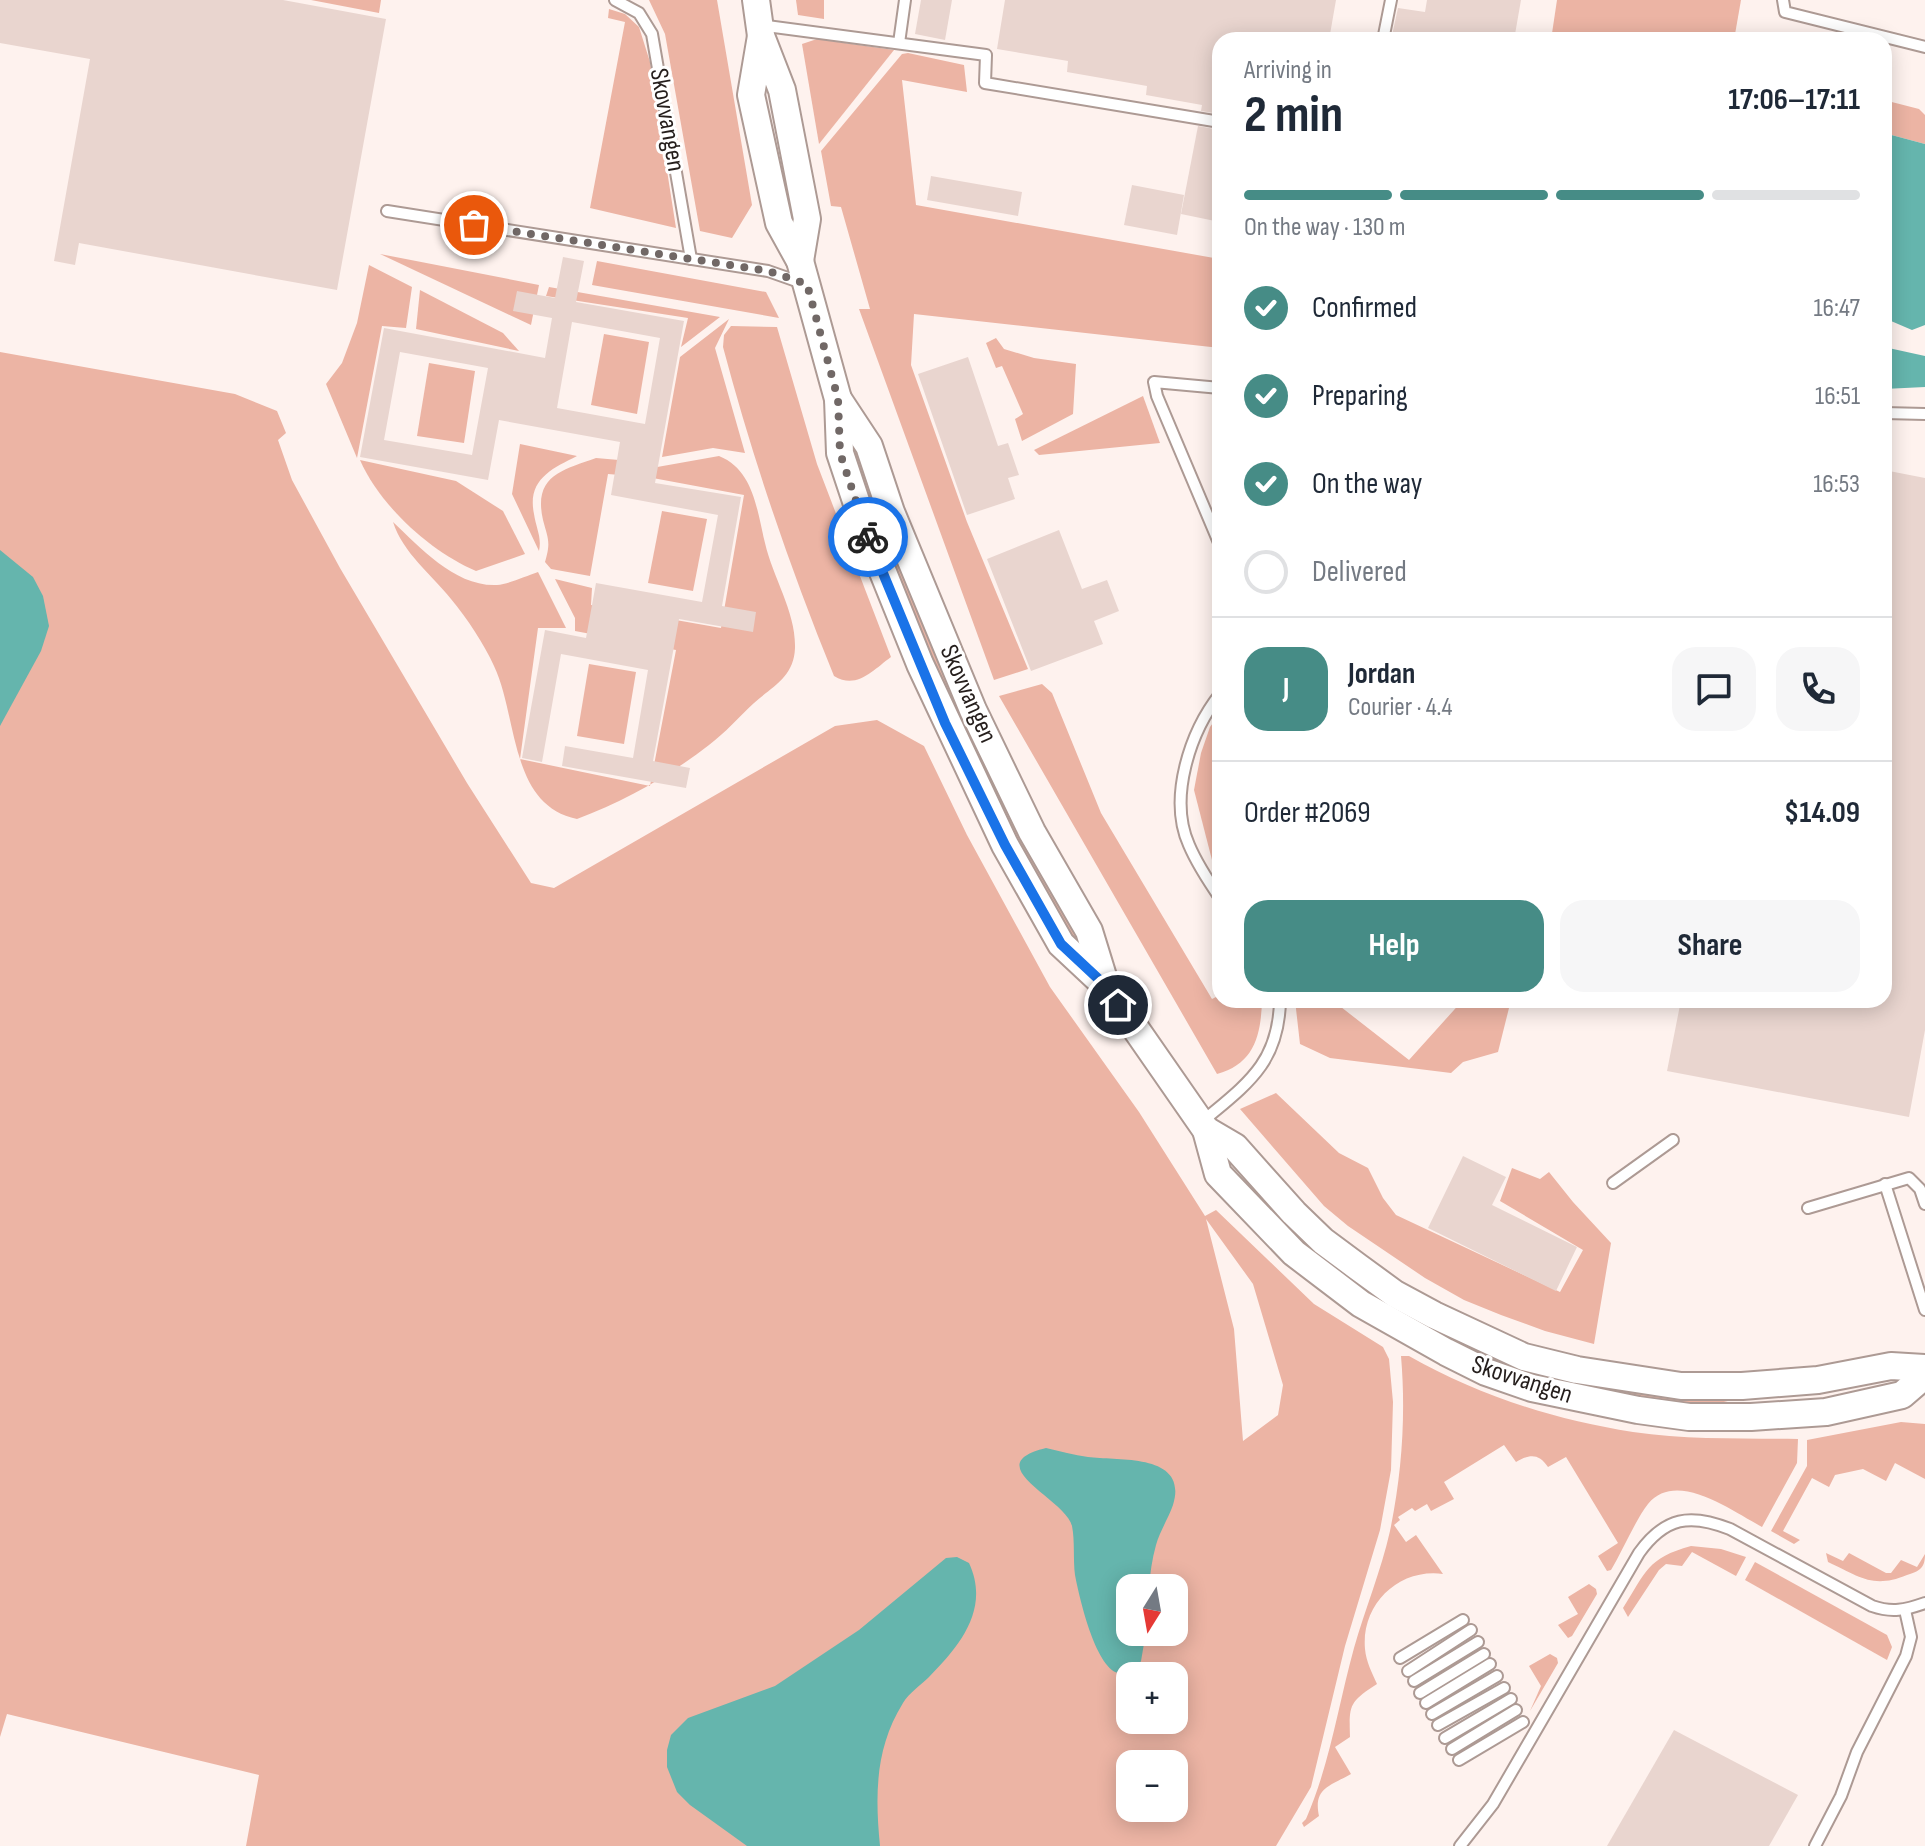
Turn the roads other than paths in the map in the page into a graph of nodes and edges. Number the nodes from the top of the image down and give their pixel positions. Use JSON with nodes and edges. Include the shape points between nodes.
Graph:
{"nodes":[{"id":1,"x":615,"y":0,"type":"edge"},
{"id":2,"x":905,"y":0,"type":"edge"},
{"id":3,"x":1391,"y":0,"type":"edge"},
{"id":4,"x":1783,"y":0,"type":"edge"},
{"id":5,"x":758,"y":20,"type":"edge"},
{"id":6,"x":1385,"y":32,"type":"edge"},
{"id":7,"x":1865,"y":32,"type":"edge"},
{"id":8,"x":1892,"y":39,"type":"edge"},
{"id":9,"x":899,"y":43,"type":"junction"},
{"id":10,"x":1925,"y":47,"type":"edge"},
{"id":11,"x":1212,"y":121,"type":"edge"},
{"id":12,"x":387,"y":211,"type":"dead end"},
{"id":13,"x":691,"y":259,"type":"junction"},
{"id":14,"x":803,"y":272,"type":"junction"},
{"id":15,"x":1212,"y":387,"type":"edge"},
{"id":16,"x":1892,"y":413,"type":"edge"},
{"id":17,"x":1925,"y":414,"type":"edge"},
{"id":18,"x":1212,"y":526,"type":"edge"},
{"id":19,"x":1212,"y":708,"type":"edge"},
{"id":20,"x":1212,"y":884,"type":"edge"},
{"id":21,"x":1279,"y":1008,"type":"edge"},
{"id":22,"x":1203,"y":1126,"type":"junction"},
{"id":23,"x":1673,"y":1140,"type":"dead end"},
{"id":24,"x":1613,"y":1183,"type":"dead end"},
{"id":25,"x":1885,"y":1184,"type":"junction"},
{"id":26,"x":1925,"y":1204,"type":"edge"},
{"id":27,"x":1808,"y":1208,"type":"dead end"},
{"id":28,"x":1925,"y":1310,"type":"edge"},
{"id":29,"x":1925,"y":1368,"type":"edge"},
{"id":30,"x":1925,"y":1375,"type":"edge"},
{"id":31,"x":1925,"y":1603,"type":"edge"},
{"id":32,"x":1905,"y":1610,"type":"junction"},
{"id":33,"x":1463,"y":1620,"type":"dead end"},
{"id":34,"x":1471,"y":1630,"type":"dead end"},
{"id":35,"x":1478,"y":1642,"type":"dead end"},
{"id":36,"x":1484,"y":1654,"type":"dead end"},
{"id":37,"x":1400,"y":1658,"type":"dead end"},
{"id":38,"x":1490,"y":1664,"type":"dead end"},
{"id":39,"x":1497,"y":1676,"type":"dead end"},
{"id":40,"x":1504,"y":1688,"type":"dead end"},
{"id":41,"x":1511,"y":1699,"type":"dead end"},
{"id":42,"x":1516,"y":1710,"type":"dead end"},
{"id":43,"x":1432,"y":1714,"type":"dead end"},
{"id":44,"x":1523,"y":1722,"type":"dead end"},
{"id":45,"x":1438,"y":1725,"type":"dead end"},
{"id":46,"x":1445,"y":1738,"type":"dead end"},
{"id":47,"x":1452,"y":1749,"type":"dead end"},
{"id":48,"x":1459,"y":1760,"type":"dead end"},
{"id":49,"x":1460,"y":1846,"type":"edge"},
{"id":50,"x":1815,"y":1846,"type":"edge"}],
"edges":[{"from":1,"to":13,"type":"lane","name":"Skovvangen","via":[[639,13],[652,34]]},
{"from":2,"to":9,"type":"lane"},
{"from":3,"to":6,"type":"lane"},
{"from":4,"to":7,"type":"lane","via":[[1785,12]]},
{"from":5,"to":9,"type":"lane"},
{"from":5,"to":14,"type":"street","name":"Skovvangen","via":[[751,95],[779,223]]},
{"from":8,"to":10,"type":"lane"},
{"from":9,"to":11,"type":"lane","via":[[986,55],[985,83]]},
{"from":12,"to":13,"type":"lane"},
{"from":13,"to":14,"type":"lane"},
{"from":14,"to":22,"type":"street","name":"Skovvangen","via":[[838,399],[869,446],[968,698],[1032,832],[1089,931],[1106,986]]},
{"from":15,"to":18,"type":"lane","via":[[1154,382]]},
{"from":16,"to":17,"type":"lane"},
{"from":19,"to":20,"type":"lane","via":[[1193,742],[1182,783],[1182,818],[1188,844]]},
{"from":21,"to":22,"type":"lane","via":[[1275,1035],[1261,1068]]},
{"from":22,"to":29,"type":"street","name":"Skovvangen","via":[[1235,1147],[1323,1241],[1395,1294],[1524,1357],[1681,1386],[1818,1380],[1891,1366]]},
{"from":22,"to":30,"type":"street","name":"Skovvangen","via":[[1218,1174],[1325,1277],[1402,1329],[1486,1372],[1532,1388],[1676,1416],[1751,1417],[1826,1412],[1902,1395]]},
{"from":23,"to":24,"type":"lane"},
{"from":25,"to":26,"type":"lane","via":[[1909,1178]]},
{"from":25,"to":27,"type":"lane"},
{"from":25,"to":28,"type":"lane"},
{"from":31,"to":32,"type":"lane"},
{"from":32,"to":49,"type":"lane","via":[[1872,1606],[1712,1522],[1677,1521],[1660,1529],[1639,1553],[1493,1804]]},
{"from":32,"to":50,"type":"lane","via":[[1911,1637],[1906,1656]]},
{"from":33,"to":37,"type":"lane"},
{"from":34,"to":35,"type":"lane","via":[[1411,1676]]},
{"from":36,"to":38,"type":"lane","via":[[1423,1698]]},
{"from":39,"to":43,"type":"lane"},
{"from":40,"to":45,"type":"lane"},
{"from":41,"to":46,"type":"lane"},
{"from":42,"to":47,"type":"lane"},
{"from":44,"to":48,"type":"lane"}]}
